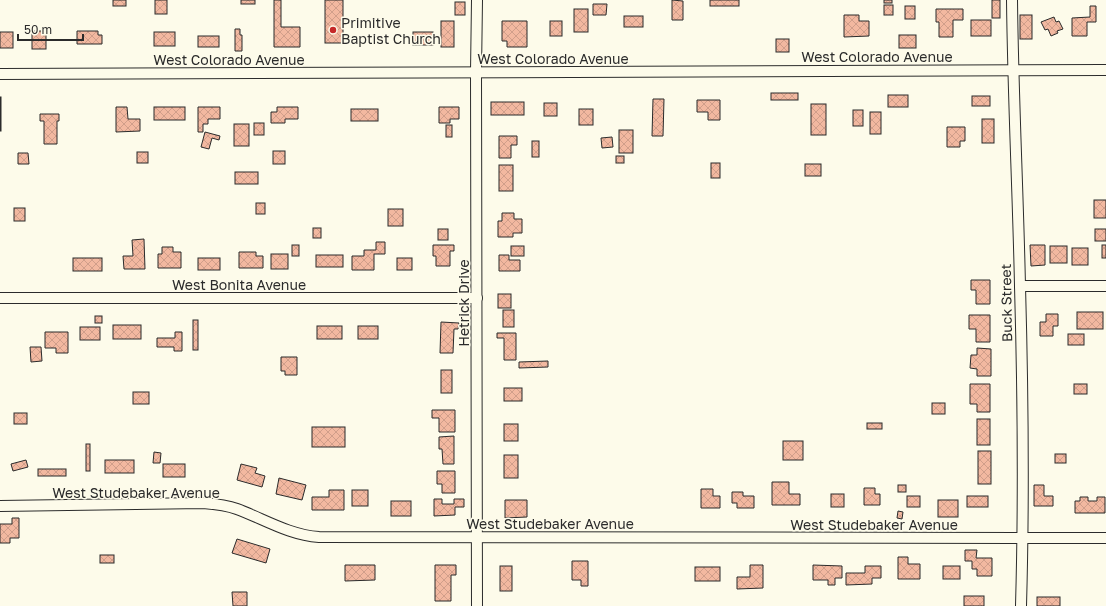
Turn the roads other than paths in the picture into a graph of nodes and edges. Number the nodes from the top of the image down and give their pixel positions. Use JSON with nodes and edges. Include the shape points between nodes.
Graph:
{"nodes":[{"id":1,"x":477,"y":0,"type":"edge"},
{"id":2,"x":1012,"y":0,"type":"edge"},
{"id":3,"x":1013,"y":70,"type":"junction"},
{"id":4,"x":1106,"y":70,"type":"edge"},
{"id":5,"x":476,"y":72,"type":"junction"},
{"id":6,"x":0,"y":74,"type":"edge"},
{"id":7,"x":1020,"y":286,"type":"junction"},
{"id":8,"x":1106,"y":286,"type":"edge"},
{"id":9,"x":0,"y":298,"type":"edge"},
{"id":10,"x":477,"y":298,"type":"junction"},
{"id":11,"x":0,"y":506,"type":"edge"},
{"id":12,"x":478,"y":537,"type":"junction"},
{"id":13,"x":1023,"y":538,"type":"junction"},
{"id":14,"x":1106,"y":538,"type":"edge"},
{"id":15,"x":477,"y":606,"type":"edge"},
{"id":16,"x":1021,"y":606,"type":"edge"}],
"edges":[{"from":1,"to":5,"type":"street","name":"Hetrick Drive"},
{"from":2,"to":3,"type":"street","name":"Buck Street"},
{"from":3,"to":4,"type":"street","name":"West Colorado Avenue"},
{"from":3,"to":5,"type":"street","name":"West Colorado Avenue"},
{"from":3,"to":7,"type":"street","name":"Buck Street"},
{"from":5,"to":6,"type":"street","name":"West Colorado Avenue"},
{"from":5,"to":10,"type":"street","name":"Hetrick Drive"},
{"from":7,"to":8,"type":"street"},
{"from":7,"to":13,"type":"street","name":"Buck Street"},
{"from":9,"to":10,"type":"street","name":"West Bonita Avenue"},
{"from":10,"to":12,"type":"street","name":"Hetrick Drive"},
{"from":11,"to":12,"type":"street","name":"West Studebaker Avenue","via":[[220,504],[305,536]]},
{"from":12,"to":13,"type":"street","name":"West Studebaker Avenue"},
{"from":12,"to":15,"type":"street","name":"Hetrick Drive"},
{"from":13,"to":14,"type":"street","name":"West Studebaker Avenue"},
{"from":13,"to":16,"type":"street","name":"Buck Street"}]}
